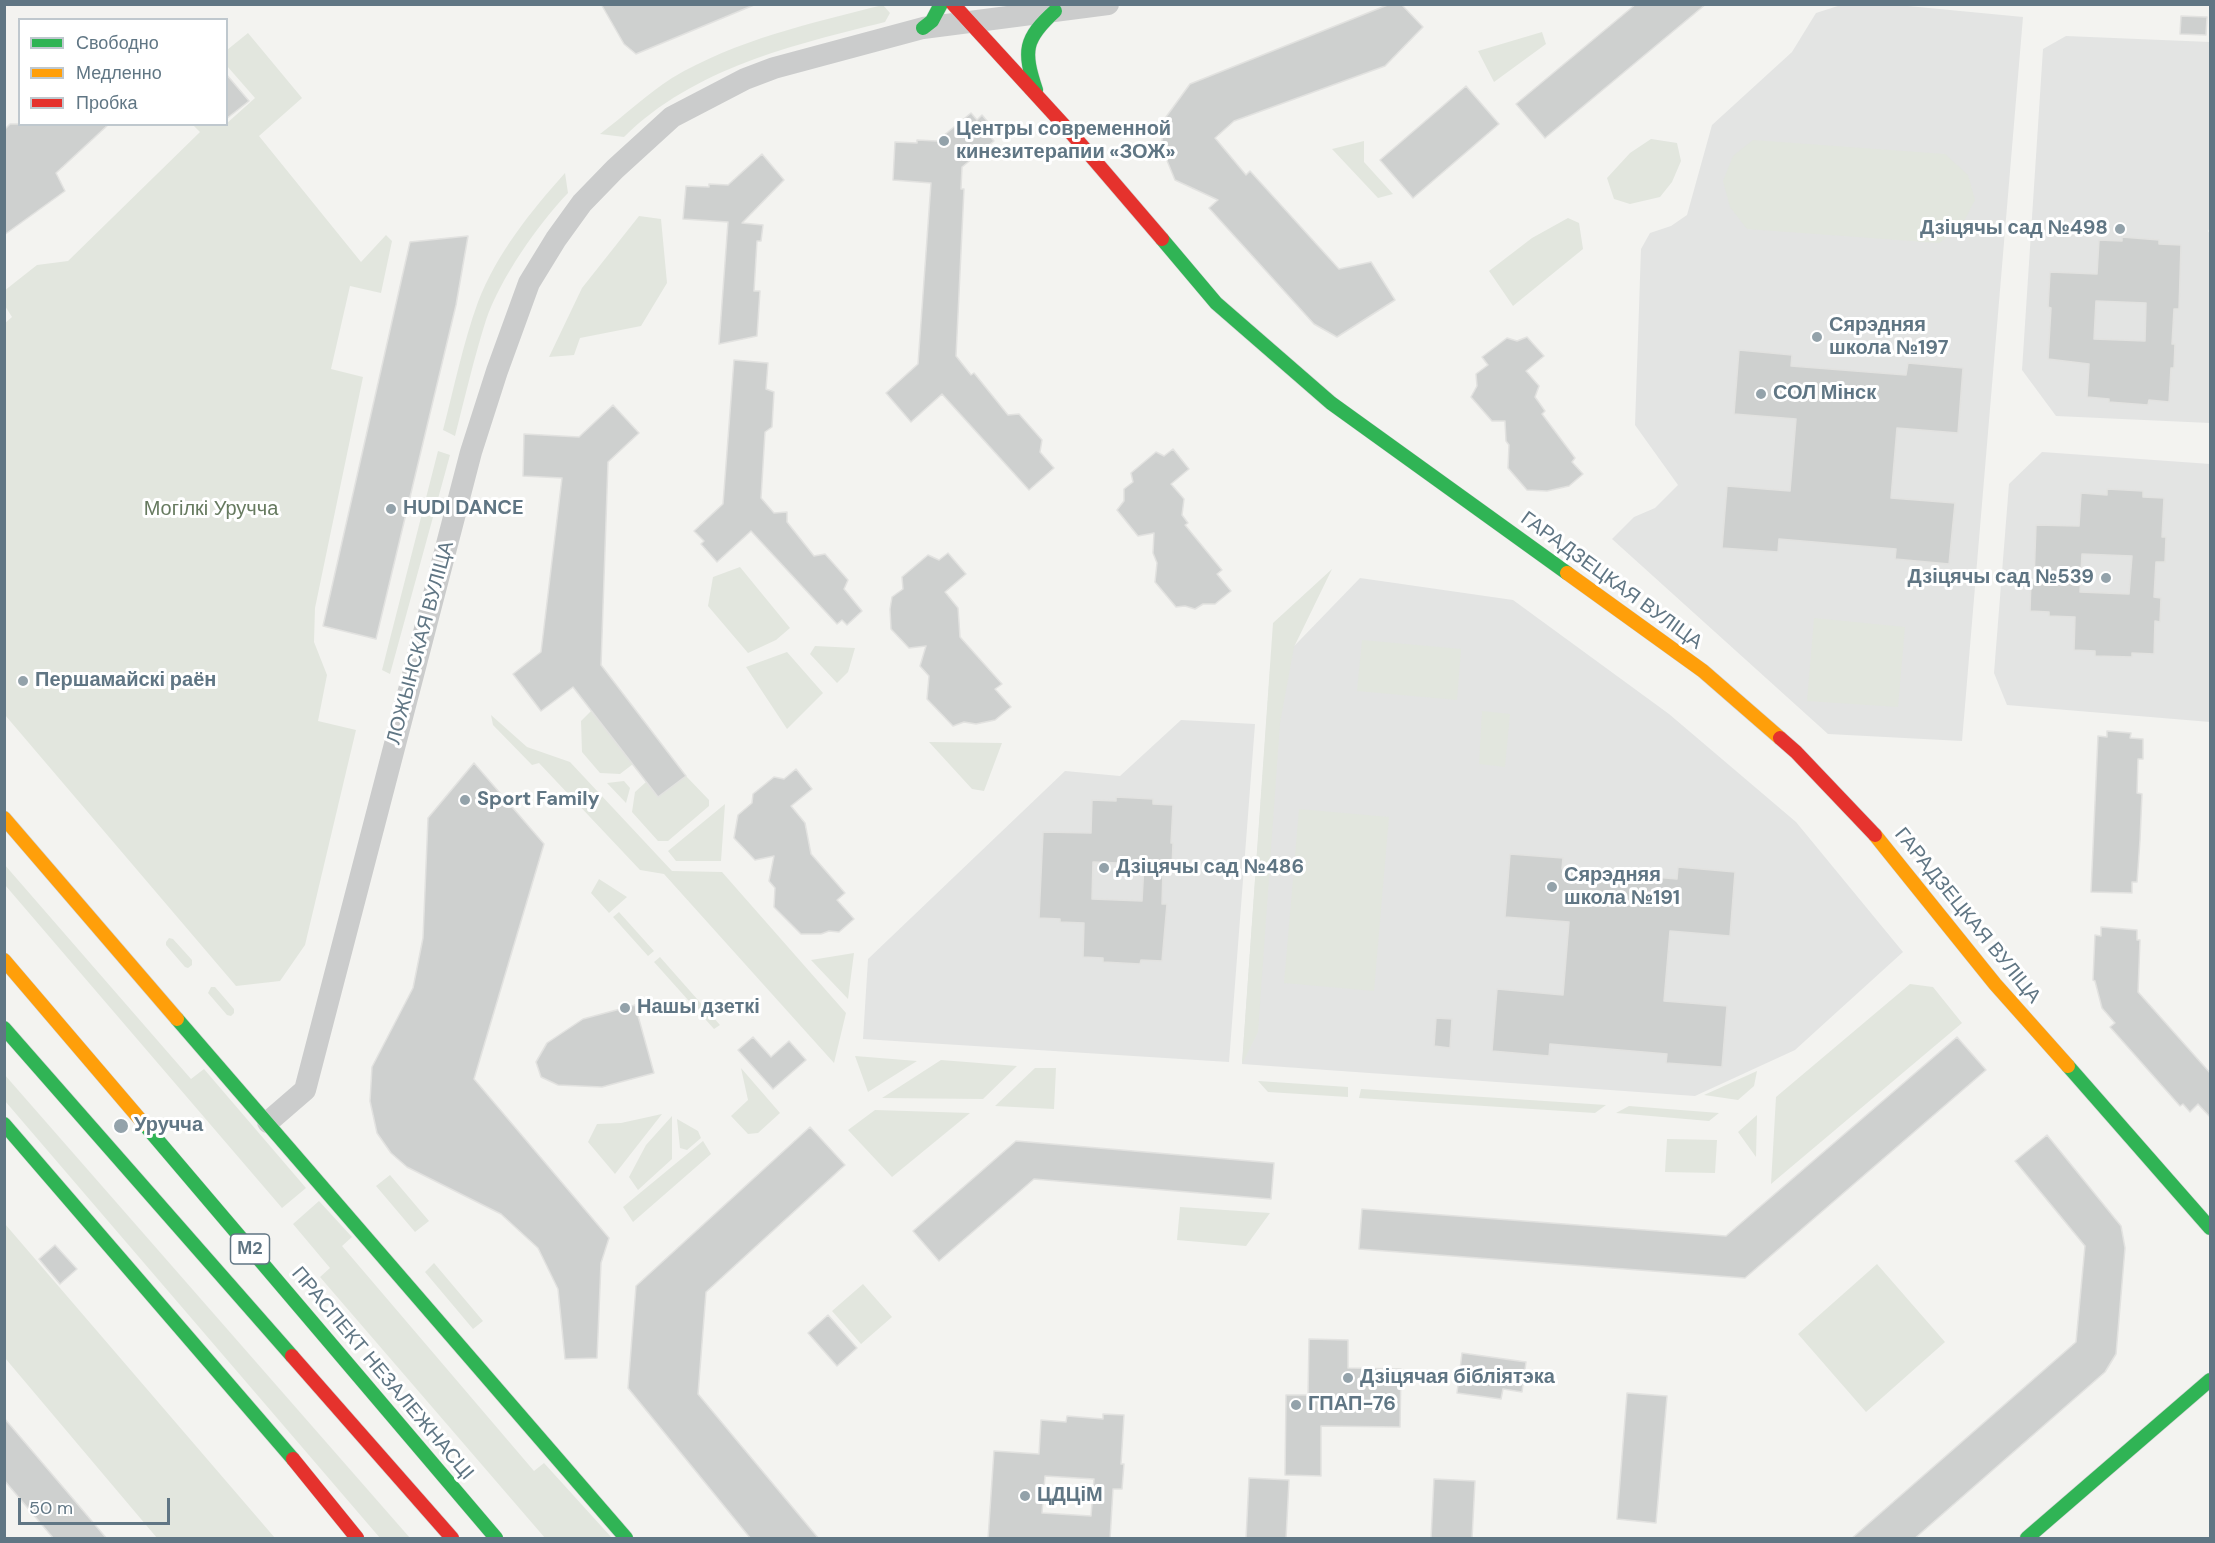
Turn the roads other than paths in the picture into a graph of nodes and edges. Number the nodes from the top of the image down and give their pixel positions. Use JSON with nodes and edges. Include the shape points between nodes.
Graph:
{"nodes":[{"id":1,"x":941,"y":4,"type":"edge"},
{"id":2,"x":953,"y":4,"type":"edge"},
{"id":3,"x":1108,"y":4,"type":"edge"},
{"id":4,"x":1055,"y":11,"type":"junction"},
{"id":5,"x":971,"y":22,"type":"junction"},
{"id":6,"x":924,"y":28,"type":"junction"},
{"id":7,"x":1039,"y":98,"type":"junction"},
{"id":8,"x":4,"y":818,"type":"edge"},
{"id":9,"x":4,"y":960,"type":"edge"},
{"id":10,"x":4,"y":1028,"type":"edge"},
{"id":11,"x":268,"y":1122,"type":"junction"},
{"id":12,"x":4,"y":1124,"type":"edge"},
{"id":13,"x":2211,"y":1228,"type":"edge"},
{"id":14,"x":2211,"y":1380,"type":"edge"},
{"id":15,"x":357,"y":1539,"type":"edge"},
{"id":16,"x":452,"y":1539,"type":"edge"},
{"id":17,"x":496,"y":1539,"type":"edge"},
{"id":18,"x":626,"y":1539,"type":"edge"},
{"id":19,"x":2027,"y":1539,"type":"edge"}],
"edges":[{"from":1,"to":6,"type":"main road"},
{"from":2,"to":5,"type":"main road","name":"ГАРАДЗЕЦКАЯ ВУЛІЦА"},
{"from":3,"to":4,"type":"street","name":"ЛОЖЫНСКАЯ ВУЛІЦА"},
{"from":4,"to":5,"type":"street","name":"ЛОЖЫНСКАЯ ВУЛІЦА"},
{"from":4,"to":7,"type":"main road","via":[[1026,44]]},
{"from":5,"to":6,"type":"street","name":"ЛОЖЫНСКАЯ ВУЛІЦА"},
{"from":5,"to":7,"type":"main road","name":"ГАРАДЗЕЦКАЯ ВУЛІЦА"},
{"from":6,"to":11,"type":"street","name":"ЛОЖЫНСКАЯ ВУЛІЦА","via":[[774,68],[672,117],[582,203],[534,274],[471,452],[305,1090]]},
{"from":7,"to":13,"type":"main road","name":"ГАРАДЗЕЦКАЯ ВУЛІЦА","via":[[1216,303],[1331,403],[1703,671],[1796,752],[1874,834],[1995,984]]},
{"from":8,"to":11,"type":"main road"},
{"from":9,"to":17,"type":"main road","name":"ПРАСПЕКТ НЕЗАЛЕЖНАСЦІ","number":"М2"},
{"from":10,"to":16,"type":"main road","number":"М2"},
{"from":11,"to":18,"type":"main road"},
{"from":12,"to":15,"type":"main road"},
{"from":14,"to":19,"type":"main road"}]}
